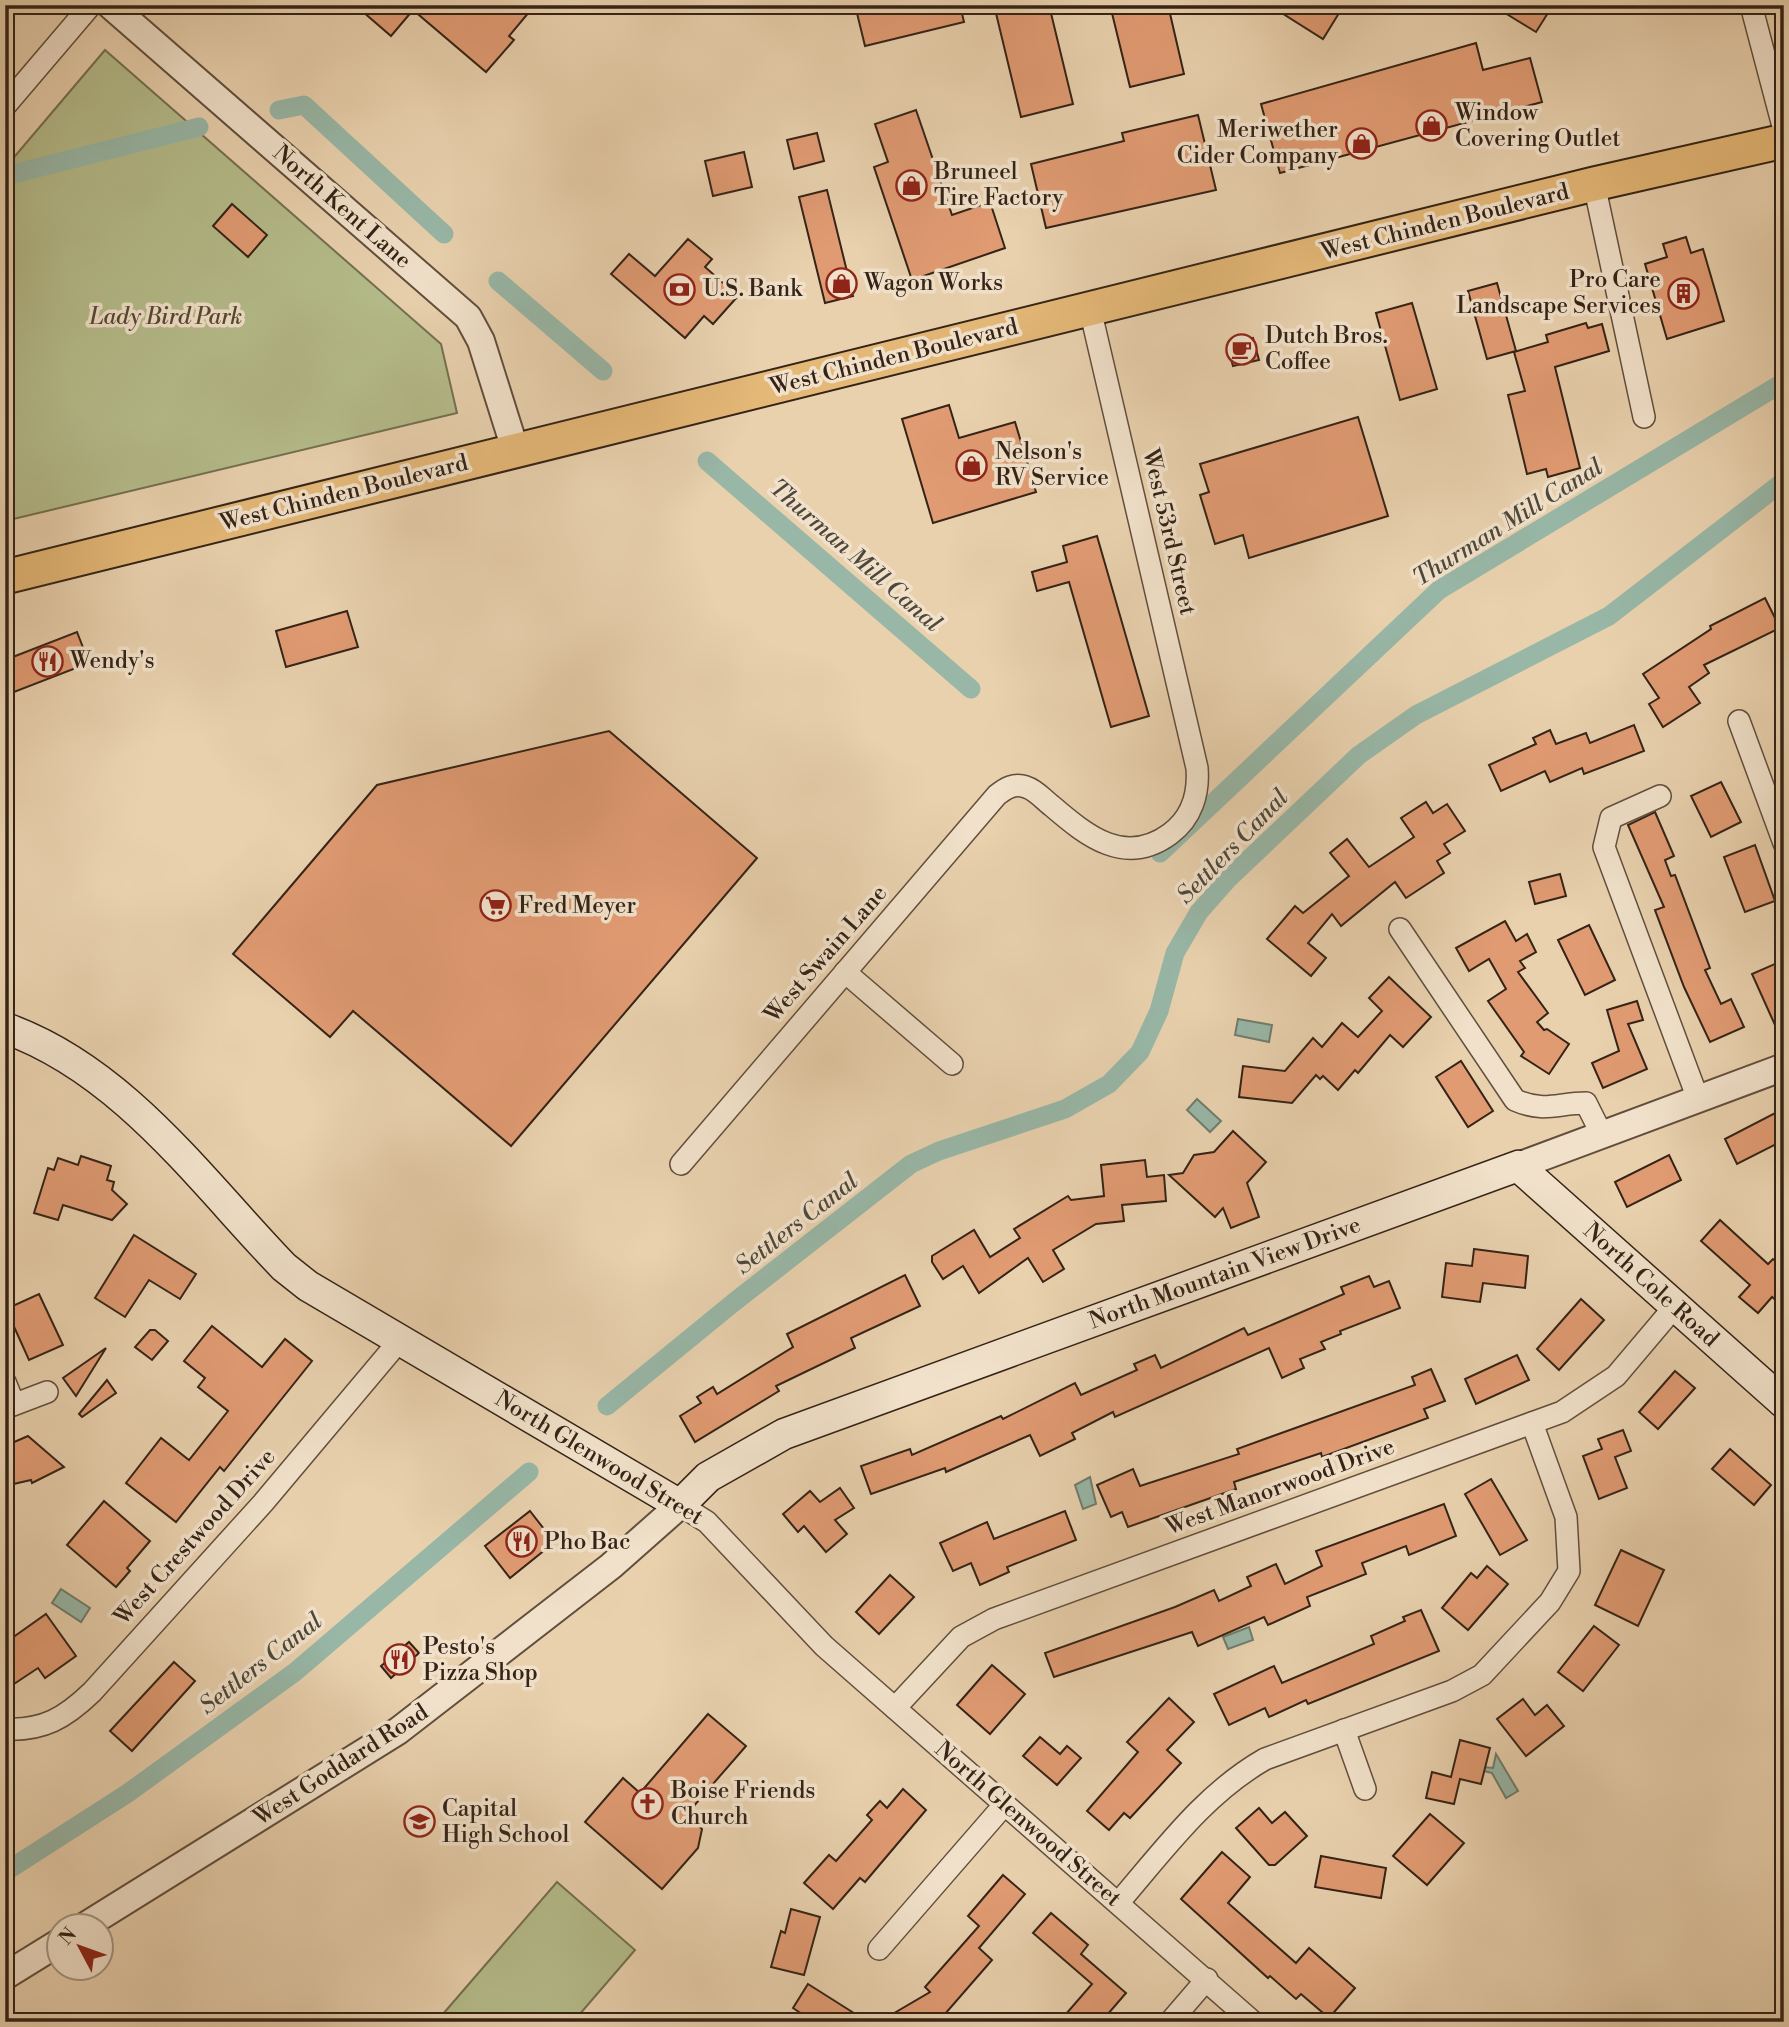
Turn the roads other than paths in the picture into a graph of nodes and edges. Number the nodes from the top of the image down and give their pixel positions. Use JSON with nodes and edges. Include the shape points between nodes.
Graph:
{"nodes":[{"id":1,"x":91,"y":5,"type":"edge"},
{"id":2,"x":110,"y":5,"type":"edge"},
{"id":3,"x":1751,"y":5,"type":"edge"},
{"id":4,"x":5,"y":106,"type":"edge"},
{"id":5,"x":1784,"y":130,"type":"edge"},
{"id":6,"x":1784,"y":141,"type":"edge"},
{"id":7,"x":1594,"y":184,"type":"junction"},
{"id":8,"x":1090,"y":309,"type":"junction"},
{"id":9,"x":1644,"y":417,"type":"dead end"},
{"id":10,"x":515,"y":449,"type":"junction"},
{"id":11,"x":5,"y":577,"type":"edge"},
{"id":12,"x":1738,"y":721,"type":"dead end"},
{"id":13,"x":1016,"y":785,"type":"joint"},
{"id":14,"x":1660,"y":796,"type":"dead end"},
{"id":15,"x":1784,"y":843,"type":"edge"},
{"id":16,"x":1400,"y":929,"type":"dead end"},
{"id":17,"x":845,"y":972,"type":"junction"},
{"id":18,"x":10,"y":1035,"type":"edge"},
{"id":19,"x":951,"y":1064,"type":"dead end"},
{"id":20,"x":1784,"y":1067,"type":"edge"},
{"id":21,"x":1698,"y":1099,"type":"junction"},
{"id":22,"x":1602,"y":1135,"type":"junction"},
{"id":23,"x":681,"y":1164,"type":"dead end"},
{"id":24,"x":1518,"y":1166,"type":"junction"},
{"id":25,"x":1676,"y":1305,"type":"junction"},
{"id":26,"x":400,"y":1340,"type":"junction"},
{"id":27,"x":5,"y":1382,"type":"edge"},
{"id":28,"x":47,"y":1392,"type":"dead end"},
{"id":29,"x":1784,"y":1404,"type":"edge"},
{"id":30,"x":10,"y":1406,"type":"edge"},
{"id":31,"x":1532,"y":1423,"type":"junction"},
{"id":32,"x":680,"y":1504,"type":"junction"},
{"id":33,"x":895,"y":1708,"type":"junction"},
{"id":34,"x":5,"y":1730,"type":"edge"},
{"id":35,"x":1344,"y":1730,"type":"junction"},
{"id":36,"x":1365,"y":1789,"type":"dead end"},
{"id":37,"x":1005,"y":1804,"type":"junction"},
{"id":38,"x":1119,"y":1902,"type":"junction"},
{"id":39,"x":107,"y":1912,"type":"edge"},
{"id":40,"x":879,"y":1949,"type":"dead end"},
{"id":41,"x":46,"y":1951,"type":"edge"},
{"id":42,"x":5,"y":1976,"type":"edge"},
{"id":43,"x":1207,"y":1979,"type":"junction"},
{"id":44,"x":1170,"y":2022,"type":"edge"},
{"id":45,"x":1254,"y":2022,"type":"edge"}],
"edges":[{"from":1,"to":4,"type":"street"},
{"from":2,"to":10,"type":"street","name":"North Kent Lane","via":[[468,317],[481,341]]},
{"from":3,"to":5,"type":"street"},
{"from":6,"to":7,"type":"main road","name":"West Chinden Boulevard"},
{"from":7,"to":8,"type":"main road","name":"West Chinden Boulevard"},
{"from":7,"to":9,"type":"street"},
{"from":8,"to":10,"type":"main road","name":"West Chinden Boulevard"},
{"from":8,"to":13,"type":"street","name":"West 53rd Street","via":[[1197,768],[1195,799],[1186,818],[1161,841],[1129,849],[1097,842],[1034,791]]},
{"from":10,"to":11,"type":"main road","name":"West Chinden Boulevard"},
{"from":12,"to":15,"type":"street"},
{"from":13,"to":17,"type":"street","name":"West Swain Lane","via":[[997,794]]},
{"from":14,"to":21,"type":"street","via":[[1611,818],[1604,847]]},
{"from":16,"to":22,"type":"street","via":[[1515,1100],[1548,1109],[1586,1103]]},
{"from":17,"to":19,"type":"street"},
{"from":17,"to":23,"type":"street","name":"West Swain Lane"},
{"from":18,"to":26,"type":"main road","name":"North Glenwood Street","via":[[76,1063],[129,1102],[284,1267]]},
{"from":20,"to":21,"type":"street","name":"North Mountain View Drive"},
{"from":21,"to":22,"type":"street","name":"North Mountain View Drive"},
{"from":22,"to":24,"type":"street","name":"North Mountain View Drive"},
{"from":24,"to":25,"type":"main road","name":"North Cole Road"},
{"from":24,"to":32,"type":"main road","name":"North Mountain View Drive","via":[[784,1434],[708,1477]]},
{"from":25,"to":29,"type":"main road","name":"North Cole Road"},
{"from":25,"to":31,"type":"street","name":"West Manorwood Drive","via":[[1616,1376],[1562,1412]]},
{"from":26,"to":32,"type":"main road","name":"North Glenwood Street"},
{"from":26,"to":34,"type":"street","name":"West Crestwood Drive","via":[[263,1503],[92,1692],[49,1726]]},
{"from":27,"to":30,"type":"street"},
{"from":28,"to":30,"type":"street"},
{"from":31,"to":33,"type":"street","name":"West Manorwood Drive","via":[[994,1619],[951,1647]]},
{"from":31,"to":35,"type":"street","via":[[1566,1517],[1569,1571],[1550,1602],[1482,1675],[1452,1691]]},
{"from":32,"to":33,"type":"street","name":"North Glenwood Street","via":[[707,1521],[824,1646]]},
{"from":32,"to":39,"type":"street","name":"West Goddard Road","via":[[611,1566],[420,1715]]},
{"from":33,"to":37,"type":"street","name":"North Glenwood Street"},
{"from":35,"to":36,"type":"street"},
{"from":35,"to":38,"type":"street","via":[[1265,1759],[1212,1795]]},
{"from":37,"to":38,"type":"street","name":"North Glenwood Street"},
{"from":37,"to":40,"type":"street"},
{"from":38,"to":43,"type":"street","name":"North Glenwood Street"},
{"from":41,"to":42,"type":"street"},
{"from":43,"to":44,"type":"street"},
{"from":43,"to":45,"type":"street","name":"North Glenwood Street"}]}
